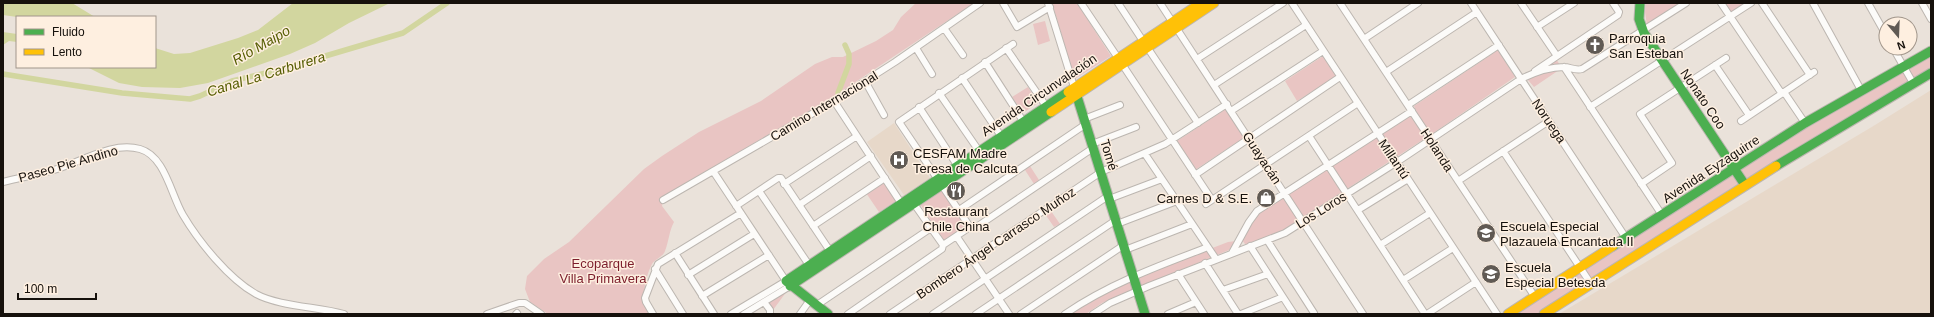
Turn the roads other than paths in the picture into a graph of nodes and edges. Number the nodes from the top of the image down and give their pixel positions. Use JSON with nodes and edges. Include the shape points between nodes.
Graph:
{"nodes":[{"id":1,"x":980,"y":3,"type":"edge"},
{"id":2,"x":1003,"y":3,"type":"edge"},
{"id":3,"x":1081,"y":3,"type":"edge"},
{"id":4,"x":1118,"y":3,"type":"edge"},
{"id":5,"x":1160,"y":3,"type":"edge"},
{"id":6,"x":1200,"y":3,"type":"edge"},
{"id":7,"x":1214,"y":3,"type":"edge"},
{"id":8,"x":1283,"y":3,"type":"edge"},
{"id":9,"x":1292,"y":3,"type":"edge"},
{"id":10,"x":1341,"y":3,"type":"edge"},
{"id":11,"x":1418,"y":3,"type":"edge"},
{"id":12,"x":1471,"y":3,"type":"edge"},
{"id":13,"x":1521,"y":3,"type":"edge"},
{"id":14,"x":1613,"y":3,"type":"edge"},
{"id":15,"x":1640,"y":3,"type":"edge"},
{"id":16,"x":1686,"y":3,"type":"edge"},
{"id":17,"x":1721,"y":3,"type":"edge"},
{"id":18,"x":1751,"y":3,"type":"edge"},
{"id":19,"x":1762,"y":3,"type":"edge"},
{"id":20,"x":1813,"y":3,"type":"edge"},
{"id":21,"x":1868,"y":3,"type":"edge"},
{"id":22,"x":1922,"y":3,"type":"edge"},
{"id":23,"x":1570,"y":4,"type":"edge"},
{"id":24,"x":1049,"y":5,"type":"edge"},
{"id":25,"x":1477,"y":12,"type":"junction"},
{"id":26,"x":1730,"y":16,"type":"junction"},
{"id":27,"x":1931,"y":19,"type":"edge"},
{"id":28,"x":1878,"y":21,"type":"edge"},
{"id":29,"x":1174,"y":25,"type":"junction"},
{"id":30,"x":1306,"y":25,"type":"junction"},
{"id":31,"x":1537,"y":27,"type":"junction"},
{"id":32,"x":944,"y":28,"type":"junction"},
{"id":33,"x":1643,"y":30,"type":"junction"},
{"id":34,"x":1364,"y":39,"type":"junction"},
{"id":35,"x":1012,"y":44,"type":"dead end"},
{"id":36,"x":1145,"y":44,"type":"junction"},
{"id":37,"x":1499,"y":45,"type":"junction"},
{"id":38,"x":916,"y":48,"type":"junction"},
{"id":39,"x":1006,"y":48,"type":"junction"},
{"id":40,"x":1323,"y":51,"type":"junction"},
{"id":41,"x":1931,"y":51,"type":"edge"},
{"id":42,"x":963,"y":55,"type":"dead end"},
{"id":43,"x":1557,"y":56,"type":"junction"},
{"id":44,"x":1898,"y":56,"type":"edge"},
{"id":45,"x":1726,"y":58,"type":"dead end"},
{"id":46,"x":1197,"y":59,"type":"junction"},
{"id":47,"x":1662,"y":60,"type":"junction"},
{"id":48,"x":1120,"y":61,"type":"junction"},
{"id":49,"x":985,"y":62,"type":"junction"},
{"id":50,"x":1715,"y":65,"type":"junction"},
{"id":51,"x":1904,"y":66,"type":"junction"},
{"id":52,"x":1564,"y":67,"type":"junction"},
{"id":53,"x":1386,"y":72,"type":"junction"},
{"id":54,"x":1931,"y":73,"type":"edge"},
{"id":55,"x":932,"y":74,"type":"dead end"},
{"id":56,"x":1532,"y":74,"type":"junction"},
{"id":57,"x":1340,"y":77,"type":"junction"},
{"id":58,"x":962,"y":78,"type":"junction"},
{"id":59,"x":1521,"y":79,"type":"junction"},
{"id":60,"x":865,"y":81,"type":"junction"},
{"id":61,"x":1913,"y":83,"type":"junction"},
{"id":62,"x":1214,"y":85,"type":"junction"},
{"id":63,"x":1680,"y":88,"type":"junction"},
{"id":64,"x":1075,"y":90,"type":"junction"},
{"id":65,"x":1861,"y":90,"type":"junction"},
{"id":66,"x":940,"y":93,"type":"junction"},
{"id":67,"x":1783,"y":93,"type":"junction"},
{"id":68,"x":834,"y":101,"type":"junction"},
{"id":69,"x":1358,"y":103,"type":"junction"},
{"id":70,"x":1226,"y":104,"type":"junction"},
{"id":71,"x":1120,"y":105,"type":"dead end"},
{"id":72,"x":1046,"y":106,"type":"junction"},
{"id":73,"x":919,"y":107,"type":"junction"},
{"id":74,"x":1590,"y":107,"type":"junction"},
{"id":75,"x":1410,"y":108,"type":"junction"},
{"id":76,"x":1231,"y":111,"type":"junction"},
{"id":77,"x":884,"y":115,"type":"dead end"},
{"id":78,"x":1749,"y":115,"type":"junction"},
{"id":79,"x":1023,"y":121,"type":"junction"},
{"id":80,"x":1549,"y":121,"type":"junction"},
{"id":81,"x":1741,"y":121,"type":"dead end"},
{"id":82,"x":1085,"y":122,"type":"junction"},
{"id":83,"x":1198,"y":123,"type":"junction"},
{"id":84,"x":1805,"y":124,"type":"junction"},
{"id":85,"x":1136,"y":127,"type":"dead end"},
{"id":86,"x":1377,"y":133,"type":"junction"},
{"id":87,"x":857,"y":136,"type":"junction"},
{"id":88,"x":1001,"y":136,"type":"junction"},
{"id":89,"x":1309,"y":136,"type":"junction"},
{"id":90,"x":1249,"y":138,"type":"junction"},
{"id":91,"x":1172,"y":140,"type":"junction"},
{"id":92,"x":1431,"y":140,"type":"junction"},
{"id":93,"x":1093,"y":146,"type":"junction"},
{"id":94,"x":978,"y":151,"type":"junction"},
{"id":95,"x":1504,"y":151,"type":"junction"},
{"id":96,"x":1145,"y":154,"type":"junction"},
{"id":97,"x":870,"y":156,"type":"junction"},
{"id":98,"x":1397,"y":162,"type":"junction"},
{"id":99,"x":1266,"y":164,"type":"junction"},
{"id":100,"x":1328,"y":164,"type":"junction"},
{"id":101,"x":957,"y":165,"type":"junction"},
{"id":102,"x":1734,"y":169,"type":"junction"},
{"id":103,"x":713,"y":171,"type":"junction"},
{"id":104,"x":1101,"y":172,"type":"junction"},
{"id":105,"x":1195,"y":175,"type":"junction"},
{"id":106,"x":885,"y":178,"type":"junction"},
{"id":107,"x":1162,"y":179,"type":"junction"},
{"id":108,"x":1408,"y":179,"type":"junction"},
{"id":109,"x":940,"y":181,"type":"junction"},
{"id":110,"x":1458,"y":181,"type":"junction"},
{"id":111,"x":3,"y":182,"type":"edge"},
{"id":112,"x":784,"y":184,"type":"junction"},
{"id":113,"x":1641,"y":184,"type":"junction"},
{"id":114,"x":1745,"y":185,"type":"junction"},
{"id":115,"x":759,"y":191,"type":"junction"},
{"id":116,"x":1285,"y":192,"type":"junction"},
{"id":117,"x":1347,"y":194,"type":"junction"},
{"id":118,"x":1109,"y":197,"type":"junction"},
{"id":119,"x":663,"y":200,"type":"dead end"},
{"id":120,"x":912,"y":200,"type":"junction"},
{"id":121,"x":1212,"y":200,"type":"junction"},
{"id":122,"x":1177,"y":201,"type":"junction"},
{"id":123,"x":901,"y":203,"type":"junction"},
{"id":124,"x":1206,"y":204,"type":"dead end"},
{"id":125,"x":799,"y":205,"type":"junction"},
{"id":126,"x":736,"y":206,"type":"junction"},
{"id":127,"x":959,"y":210,"type":"junction"},
{"id":128,"x":1358,"y":210,"type":"junction"},
{"id":129,"x":741,"y":213,"type":"junction"},
{"id":130,"x":1430,"y":213,"type":"junction"},
{"id":131,"x":1662,"y":215,"type":"junction"},
{"id":132,"x":1304,"y":221,"type":"junction"},
{"id":133,"x":1117,"y":222,"type":"junction"},
{"id":134,"x":1192,"y":224,"type":"junction"},
{"id":135,"x":813,"y":226,"type":"junction"},
{"id":136,"x":970,"y":227,"type":"junction"},
{"id":137,"x":931,"y":228,"type":"junction"},
{"id":138,"x":754,"y":234,"type":"junction"},
{"id":139,"x":957,"y":236,"type":"junction"},
{"id":140,"x":1626,"y":238,"type":"junction"},
{"id":141,"x":1267,"y":240,"type":"junction"},
{"id":142,"x":943,"y":245,"type":"junction"},
{"id":143,"x":1380,"y":245,"type":"junction"},
{"id":144,"x":1250,"y":246,"type":"junction"},
{"id":145,"x":1124,"y":247,"type":"junction"},
{"id":146,"x":1208,"y":247,"type":"junction"},
{"id":147,"x":1453,"y":248,"type":"junction"},
{"id":148,"x":830,"y":251,"type":"junction"},
{"id":149,"x":1232,"y":253,"type":"junction"},
{"id":150,"x":675,"y":254,"type":"junction"},
{"id":151,"x":769,"y":255,"type":"junction"},
{"id":152,"x":972,"y":259,"type":"junction"},
{"id":153,"x":1216,"y":259,"type":"junction"},
{"id":154,"x":1205,"y":263,"type":"junction"},
{"id":155,"x":809,"y":265,"type":"junction"},
{"id":156,"x":1580,"y":268,"type":"junction"},
{"id":157,"x":655,"y":269,"type":"junction"},
{"id":158,"x":1178,"y":274,"type":"junction"},
{"id":159,"x":1268,"y":274,"type":"junction"},
{"id":160,"x":688,"y":275,"type":"junction"},
{"id":161,"x":1134,"y":276,"type":"junction"},
{"id":162,"x":986,"y":279,"type":"junction"},
{"id":163,"x":1403,"y":280,"type":"junction"},
{"id":164,"x":1476,"y":282,"type":"junction"},
{"id":165,"x":788,"y":283,"type":"junction"},
{"id":166,"x":1592,"y":284,"type":"junction"},
{"id":167,"x":1223,"y":290,"type":"junction"},
{"id":168,"x":1138,"y":291,"type":"junction"},
{"id":169,"x":702,"y":296,"type":"junction"},
{"id":170,"x":1535,"y":297,"type":"junction"},
{"id":171,"x":1283,"y":298,"type":"junction"},
{"id":172,"x":999,"y":299,"type":"junction"},
{"id":173,"x":764,"y":302,"type":"junction"},
{"id":174,"x":1196,"y":302,"type":"junction"},
{"id":175,"x":813,"y":303,"type":"junction"},
{"id":176,"x":1314,"y":313,"type":"dead end"},
{"id":177,"x":344,"y":314,"type":"edge"},
{"id":178,"x":487,"y":314,"type":"edge"},
{"id":179,"x":541,"y":314,"type":"edge"},
{"id":180,"x":653,"y":314,"type":"edge"},
{"id":181,"x":683,"y":314,"type":"edge"},
{"id":182,"x":714,"y":314,"type":"edge"},
{"id":183,"x":731,"y":314,"type":"edge"},
{"id":184,"x":744,"y":314,"type":"edge"},
{"id":185,"x":770,"y":314,"type":"edge"},
{"id":186,"x":800,"y":314,"type":"edge"},
{"id":187,"x":828,"y":314,"type":"edge"},
{"id":188,"x":848,"y":314,"type":"edge"},
{"id":189,"x":890,"y":314,"type":"edge"},
{"id":190,"x":933,"y":314,"type":"edge"},
{"id":191,"x":976,"y":314,"type":"edge"},
{"id":192,"x":1009,"y":314,"type":"edge"},
{"id":193,"x":1020,"y":314,"type":"edge"},
{"id":194,"x":1065,"y":314,"type":"edge"},
{"id":195,"x":1093,"y":314,"type":"edge"},
{"id":196,"x":1145,"y":314,"type":"edge"},
{"id":197,"x":1168,"y":314,"type":"edge"},
{"id":198,"x":1204,"y":314,"type":"edge"},
{"id":199,"x":1239,"y":314,"type":"edge"},
{"id":200,"x":1294,"y":314,"type":"edge"},
{"id":201,"x":1363,"y":314,"type":"edge"},
{"id":202,"x":1426,"y":314,"type":"edge"},
{"id":203,"x":1497,"y":314,"type":"edge"},
{"id":204,"x":1508,"y":314,"type":"edge"},
{"id":205,"x":1544,"y":314,"type":"edge"}],
"edges":[{"from":1,"to":32,"type":"street","name":"Camino Internacional"},
{"from":2,"to":24,"type":"street","via":[[1017,27]]},
{"from":3,"to":48,"type":"street"},
{"from":4,"to":36,"type":"street"},
{"from":5,"to":29,"type":"street","name":"Guayacán"},
{"from":6,"to":29,"type":"street","name":"Avenida Circunvalación"},
{"from":7,"to":29,"type":"street","name":"Avenida Circunvalación"},
{"from":8,"to":46,"type":"street"},
{"from":9,"to":30,"type":"street","name":"Millantú"},
{"from":10,"to":34,"type":"street","name":"Holanda"},
{"from":11,"to":34,"type":"street"},
{"from":12,"to":25,"type":"street","name":"Noruega"},
{"from":13,"to":31,"type":"street"},
{"from":14,"to":43,"type":"street","name":"Los Loros","via":[[1620,14]]},
{"from":15,"to":33,"type":"street","name":"Nonato Coo","via":[[1639,19]]},
{"from":16,"to":33,"type":"street","name":"Los Loros"},
{"from":17,"to":26,"type":"street"},
{"from":18,"to":26,"type":"street"},
{"from":19,"to":67,"type":"street","via":[[1812,73]]},
{"from":20,"to":65,"type":"street"},
{"from":21,"to":28,"type":"street"},
{"from":22,"to":27,"type":"street"},
{"from":23,"to":31,"type":"street"},
{"from":24,"to":64,"type":"street","name":"Tomé"},
{"from":25,"to":37,"type":"street","name":"Noruega"},
{"from":25,"to":53,"type":"street"},
{"from":26,"to":47,"type":"street"},
{"from":26,"to":67,"type":"street"},
{"from":29,"to":36,"type":"street","name":"Avenida Circunvalación"},
{"from":29,"to":46,"type":"street","name":"Guayacán"},
{"from":30,"to":40,"type":"street","name":"Millantú"},
{"from":30,"to":62,"type":"street"},
{"from":31,"to":43,"type":"street"},
{"from":32,"to":38,"type":"street","name":"Camino Internacional"},
{"from":32,"to":42,"type":"street"},
{"from":33,"to":47,"type":"street","name":"Nonato Coo"},
{"from":33,"to":52,"type":"street","name":"Los Loros","via":[[1584,68],[1577,70]]},
{"from":34,"to":53,"type":"street","name":"Holanda"},
{"from":35,"to":39,"type":"street"},
{"from":36,"to":48,"type":"street","name":"Avenida Circunvalación"},
{"from":36,"to":83,"type":"street"},
{"from":37,"to":59,"type":"street","name":"Noruega"},
{"from":37,"to":75,"type":"street"},
{"from":38,"to":55,"type":"street"},
{"from":38,"to":60,"type":"street","name":"Camino Internacional"},
{"from":39,"to":49,"type":"street"},
{"from":39,"to":72,"type":"street"},
{"from":40,"to":57,"type":"street","name":"Millantú"},
{"from":40,"to":76,"type":"street"},
{"from":41,"to":51,"type":"street","name":"Avenida Eyzaguirre"},
{"from":43,"to":56,"type":"street","name":"Los Loros"},
{"from":44,"to":51,"type":"street"},
{"from":45,"to":50,"type":"street"},
{"from":46,"to":62,"type":"street","name":"Guayacán"},
{"from":47,"to":63,"type":"street","name":"Nonato Coo"},
{"from":47,"to":74,"type":"street"},
{"from":48,"to":64,"type":"street","name":"Avenida Circunvalación"},
{"from":48,"to":91,"type":"street"},
{"from":49,"to":58,"type":"street"},
{"from":49,"to":79,"type":"street"},
{"from":50,"to":63,"type":"street"},
{"from":50,"to":78,"type":"street"},
{"from":51,"to":61,"type":"street"},
{"from":51,"to":65,"type":"street","name":"Avenida Eyzaguirre"},
{"from":52,"to":56,"type":"street","name":"Los Loros"},
{"from":52,"to":74,"type":"street"},
{"from":53,"to":75,"type":"street","name":"Holanda"},
{"from":54,"to":61,"type":"street"},
{"from":56,"to":59,"type":"street","name":"Los Loros"},
{"from":57,"to":69,"type":"street","name":"Millantú"},
{"from":57,"to":90,"type":"street"},
{"from":58,"to":66,"type":"street"},
{"from":58,"to":88,"type":"street"},
{"from":59,"to":80,"type":"street","name":"Noruega"},
{"from":59,"to":92,"type":"street","name":"Los Loros"},
{"from":60,"to":68,"type":"street","name":"Camino Internacional"},
{"from":60,"to":77,"type":"street"},
{"from":61,"to":114,"type":"street"},
{"from":62,"to":70,"type":"street","name":"Guayacán"},
{"from":63,"to":102,"type":"street","name":"Nonato Coo"},
{"from":63,"to":113,"type":"street","via":[[1640,114],[1672,163]]},
{"from":64,"to":72,"type":"street","name":"Avenida Circunvalación"},
{"from":64,"to":82,"type":"street","name":"Tomé"},
{"from":64,"to":109,"type":"street","name":"Avenida Circunvalación"},
{"from":65,"to":84,"type":"street","name":"Avenida Eyzaguirre"},
{"from":66,"to":73,"type":"street"},
{"from":66,"to":94,"type":"street"},
{"from":67,"to":78,"type":"street"},
{"from":67,"to":84,"type":"street"},
{"from":68,"to":87,"type":"street"},
{"from":68,"to":103,"type":"street","name":"Camino Internacional"},
{"from":69,"to":86,"type":"street","name":"Millantú"},
{"from":69,"to":89,"type":"street"},
{"from":70,"to":76,"type":"street","name":"Guayacán"},
{"from":70,"to":83,"type":"street","name":"Bombero Ángel Carrasco Muñoz"},
{"from":71,"to":82,"type":"street"},
{"from":72,"to":79,"type":"street","name":"Avenida Circunvalación"},
{"from":73,"to":101,"type":"street"},
{"from":73,"to":109,"type":"street","via":[[899,122],[931,172]]},
{"from":74,"to":113,"type":"street"},
{"from":75,"to":86,"type":"street"},
{"from":75,"to":92,"type":"street","name":"Holanda"},
{"from":76,"to":90,"type":"street","name":"Guayacán"},
{"from":78,"to":81,"type":"street"},
{"from":79,"to":88,"type":"street","name":"Avenida Circunvalación"},
{"from":80,"to":95,"type":"street"},
{"from":80,"to":140,"type":"street","name":"Noruega"},
{"from":82,"to":93,"type":"street","name":"Tomé"},
{"from":82,"to":127,"type":"street"},
{"from":83,"to":91,"type":"street","name":"Bombero Ángel Carrasco Muñoz"},
{"from":84,"to":102,"type":"street","name":"Avenida Eyzaguirre"},
{"from":85,"to":93,"type":"street"},
{"from":86,"to":98,"type":"street","name":"Millantú"},
{"from":86,"to":100,"type":"street"},
{"from":87,"to":97,"type":"street"},
{"from":87,"to":112,"type":"street"},
{"from":88,"to":94,"type":"street","name":"Avenida Circunvalación"},
{"from":89,"to":99,"type":"street"},
{"from":89,"to":100,"type":"street"},
{"from":90,"to":99,"type":"street","name":"Guayacán"},
{"from":90,"to":105,"type":"street"},
{"from":91,"to":96,"type":"street","name":"Bombero Ángel Carrasco Muñoz"},
{"from":91,"to":105,"type":"street"},
{"from":92,"to":98,"type":"street","name":"Los Loros"},
{"from":92,"to":110,"type":"street","name":"Holanda"},
{"from":93,"to":104,"type":"street","name":"Tomé"},
{"from":93,"to":136,"type":"street","via":[[978,226]]},
{"from":94,"to":101,"type":"street","name":"Avenida Circunvalación"},
{"from":95,"to":110,"type":"street"},
{"from":95,"to":156,"type":"street"},
{"from":96,"to":104,"type":"street","name":"Bombero Ángel Carrasco Muñoz"},
{"from":96,"to":107,"type":"street"},
{"from":97,"to":106,"type":"street"},
{"from":97,"to":125,"type":"street"},
{"from":98,"to":108,"type":"street","name":"Millantú"},
{"from":98,"to":117,"type":"street","name":"Los Loros"},
{"from":99,"to":116,"type":"street","name":"Guayacán"},
{"from":99,"to":121,"type":"street"},
{"from":100,"to":116,"type":"street"},
{"from":100,"to":117,"type":"street"},
{"from":101,"to":109,"type":"street","name":"Avenida Circunvalación"},
{"from":102,"to":114,"type":"street","name":"Nonato Coo"},
{"from":102,"to":131,"type":"street","name":"Avenida Eyzaguirre"},
{"from":103,"to":119,"type":"street","name":"Camino Internacional"},
{"from":103,"to":126,"type":"street"},
{"from":104,"to":118,"type":"street","name":"Tomé"},
{"from":104,"to":152,"type":"street","name":"Bombero Ángel Carrasco Muñoz"},
{"from":105,"to":121,"type":"street"},
{"from":106,"to":123,"type":"street"},
{"from":106,"to":135,"type":"street"},
{"from":107,"to":118,"type":"street"},
{"from":107,"to":122,"type":"street"},
{"from":108,"to":128,"type":"street"},
{"from":108,"to":130,"type":"street","name":"Millantú"},
{"from":109,"to":120,"type":"street","name":"Avenida Circunvalación"},
{"from":109,"to":127,"type":"street"},
{"from":110,"to":170,"type":"street","name":"Holanda"},
{"from":111,"to":177,"type":"street","name":"Paseo Pie Andino","via":[[50,171],[115,148],[147,152],[156,159],[193,230],[215,259],[246,287],[270,301],[324,308]]},
{"from":112,"to":115,"type":"street","via":[[780,178]]},
{"from":112,"to":125,"type":"street"},
{"from":113,"to":131,"type":"street"},
{"from":114,"to":166,"type":"street"},
{"from":115,"to":126,"type":"street"},
{"from":115,"to":155,"type":"street"},
{"from":116,"to":132,"type":"street","name":"Guayacán"},
{"from":116,"to":149,"type":"street","via":[[1254,214]]},
{"from":117,"to":128,"type":"street"},
{"from":117,"to":132,"type":"street","name":"Los Loros"},
{"from":118,"to":133,"type":"street","name":"Tomé"},
{"from":118,"to":162,"type":"street"},
{"from":120,"to":123,"type":"street","name":"Avenida Circunvalación"},
{"from":120,"to":137,"type":"street"},
{"from":120,"to":165,"type":"street","name":"Avenida Circunvalación"},
{"from":121,"to":124,"type":"street"},
{"from":122,"to":133,"type":"street"},
{"from":122,"to":134,"type":"street"},
{"from":123,"to":148,"type":"street","name":"Avenida Circunvalación"},
{"from":125,"to":135,"type":"street"},
{"from":126,"to":129,"type":"street"},
{"from":127,"to":136,"type":"street"},
{"from":128,"to":143,"type":"street"},
{"from":129,"to":138,"type":"street"},
{"from":129,"to":150,"type":"street"},
{"from":130,"to":143,"type":"street"},
{"from":130,"to":147,"type":"street","name":"Millantú"},
{"from":131,"to":140,"type":"street","name":"Avenida Eyzaguirre"},
{"from":132,"to":141,"type":"street","name":"Los Loros"},
{"from":132,"to":201,"type":"street","name":"Guayacán"},
{"from":133,"to":145,"type":"street","name":"Tomé"},
{"from":133,"to":172,"type":"street"},
{"from":134,"to":145,"type":"street"},
{"from":134,"to":146,"type":"street"},
{"from":135,"to":148,"type":"street"},
{"from":136,"to":139,"type":"street"},
{"from":137,"to":142,"type":"street"},
{"from":137,"to":175,"type":"street"},
{"from":138,"to":151,"type":"street"},
{"from":138,"to":160,"type":"street"},
{"from":139,"to":142,"type":"street"},
{"from":139,"to":152,"type":"street"},
{"from":140,"to":156,"type":"street","name":"Avenida Eyzaguirre"},
{"from":141,"to":144,"type":"street","name":"Los Loros"},
{"from":141,"to":176,"type":"street"},
{"from":142,"to":188,"type":"street","via":[[942,249]]},
{"from":143,"to":163,"type":"street"},
{"from":144,"to":149,"type":"street","name":"Los Loros"},
{"from":144,"to":159,"type":"street"},
{"from":145,"to":161,"type":"street","name":"Tomé"},
{"from":145,"to":193,"type":"street"},
{"from":146,"to":153,"type":"street"},
{"from":146,"to":161,"type":"street"},
{"from":147,"to":163,"type":"street"},
{"from":147,"to":164,"type":"street","name":"Millantú"},
{"from":148,"to":155,"type":"street","name":"Avenida Circunvalación"},
{"from":149,"to":153,"type":"street","name":"Los Loros"},
{"from":150,"to":157,"type":"street","via":[[658,264]]},
{"from":150,"to":160,"type":"street"},
{"from":151,"to":165,"type":"street"},
{"from":151,"to":169,"type":"street"},
{"from":152,"to":162,"type":"street"},
{"from":152,"to":189,"type":"street","name":"Bombero Ángel Carrasco Muñoz"},
{"from":153,"to":154,"type":"street","name":"Los Loros"},
{"from":154,"to":158,"type":"street","name":"Los Loros"},
{"from":154,"to":167,"type":"street"},
{"from":155,"to":165,"type":"street","name":"Avenida Circunvalación"},
{"from":156,"to":166,"type":"street"},
{"from":156,"to":170,"type":"street","name":"Avenida Eyzaguirre"},
{"from":157,"to":180,"type":"street","via":[[645,298]]},
{"from":157,"to":181,"type":"street"},
{"from":158,"to":168,"type":"street","name":"Los Loros"},
{"from":158,"to":174,"type":"street"},
{"from":159,"to":167,"type":"street"},
{"from":159,"to":171,"type":"street"},
{"from":160,"to":169,"type":"street"},
{"from":161,"to":168,"type":"street","name":"Tomé"},
{"from":161,"to":194,"type":"street","via":[[1093,296]]},
{"from":162,"to":172,"type":"street"},
{"from":162,"to":190,"type":"street"},
{"from":163,"to":202,"type":"street"},
{"from":164,"to":202,"type":"street"},
{"from":164,"to":203,"type":"street","name":"Millantú"},
{"from":165,"to":173,"type":"street","name":"Avenida Circunvalación"},
{"from":165,"to":175,"type":"street"},
{"from":165,"to":183,"type":"street","name":"Avenida Circunvalación"},
{"from":166,"to":205,"type":"street"},
{"from":167,"to":199,"type":"street"},
{"from":168,"to":195,"type":"street","name":"Los Loros","via":[[1110,303]]},
{"from":168,"to":196,"type":"street","name":"Tomé"},
{"from":169,"to":182,"type":"street"},
{"from":170,"to":204,"type":"street","name":"Avenida Eyzaguirre"},
{"from":171,"to":199,"type":"street"},
{"from":171,"to":200,"type":"street"},
{"from":172,"to":191,"type":"street"},
{"from":172,"to":192,"type":"street"},
{"from":173,"to":184,"type":"street","name":"Avenida Circunvalación"},
{"from":173,"to":185,"type":"street"},
{"from":174,"to":197,"type":"street"},
{"from":174,"to":198,"type":"street"},
{"from":175,"to":186,"type":"street"},
{"from":175,"to":187,"type":"street"},
{"from":178,"to":179,"type":"street","via":[[525,303]]}]}
